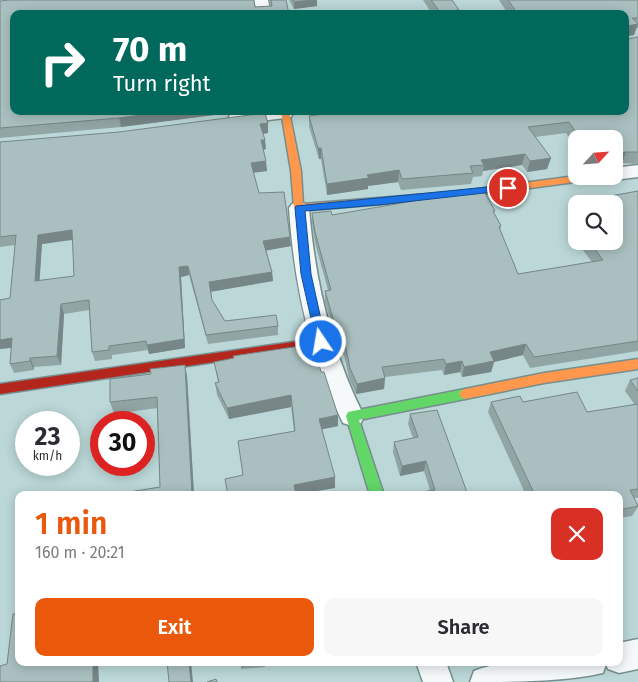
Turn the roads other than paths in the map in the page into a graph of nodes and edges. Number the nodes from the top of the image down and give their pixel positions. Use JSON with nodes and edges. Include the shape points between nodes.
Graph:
{"nodes":[{"id":1,"x":264,"y":115,"type":"edge"},
{"id":2,"x":286,"y":115,"type":"edge"},
{"id":3,"x":216,"y":122,"type":"edge"},
{"id":4,"x":638,"y":171,"type":"edge"},
{"id":5,"x":623,"y":173,"type":"edge"},
{"id":6,"x":568,"y":180,"type":"edge"},
{"id":7,"x":300,"y":208,"type":"junction"},
{"id":8,"x":321,"y":342,"type":"junction"},
{"id":9,"x":638,"y":364,"type":"edge"},
{"id":10,"x":0,"y":389,"type":"edge"},
{"id":11,"x":352,"y":416,"type":"junction"},
{"id":12,"x":377,"y":491,"type":"edge"},
{"id":13,"x":638,"y":654,"type":"edge"},
{"id":14,"x":623,"y":657,"type":"edge"},
{"id":15,"x":432,"y":666,"type":"edge"},
{"id":16,"x":571,"y":666,"type":"edge"},
{"id":17,"x":438,"y":682,"type":"edge"},
{"id":18,"x":485,"y":682,"type":"edge"}],
"edges":[{"from":1,"to":3,"type":"street"},
{"from":2,"to":7,"type":"street","via":[[296,158]]},
{"from":4,"to":5,"type":"street"},
{"from":6,"to":7,"type":"street","via":[[454,195]]},
{"from":7,"to":8,"type":"street","via":[[306,274]]},
{"from":8,"to":10,"type":"street"},
{"from":8,"to":11,"type":"street","via":[[340,395]]},
{"from":9,"to":11,"type":"street","via":[[544,378]]},
{"from":11,"to":12,"type":"street"},
{"from":13,"to":14,"type":"street"},
{"from":15,"to":17,"type":"street"},
{"from":16,"to":18,"type":"street"}]}
